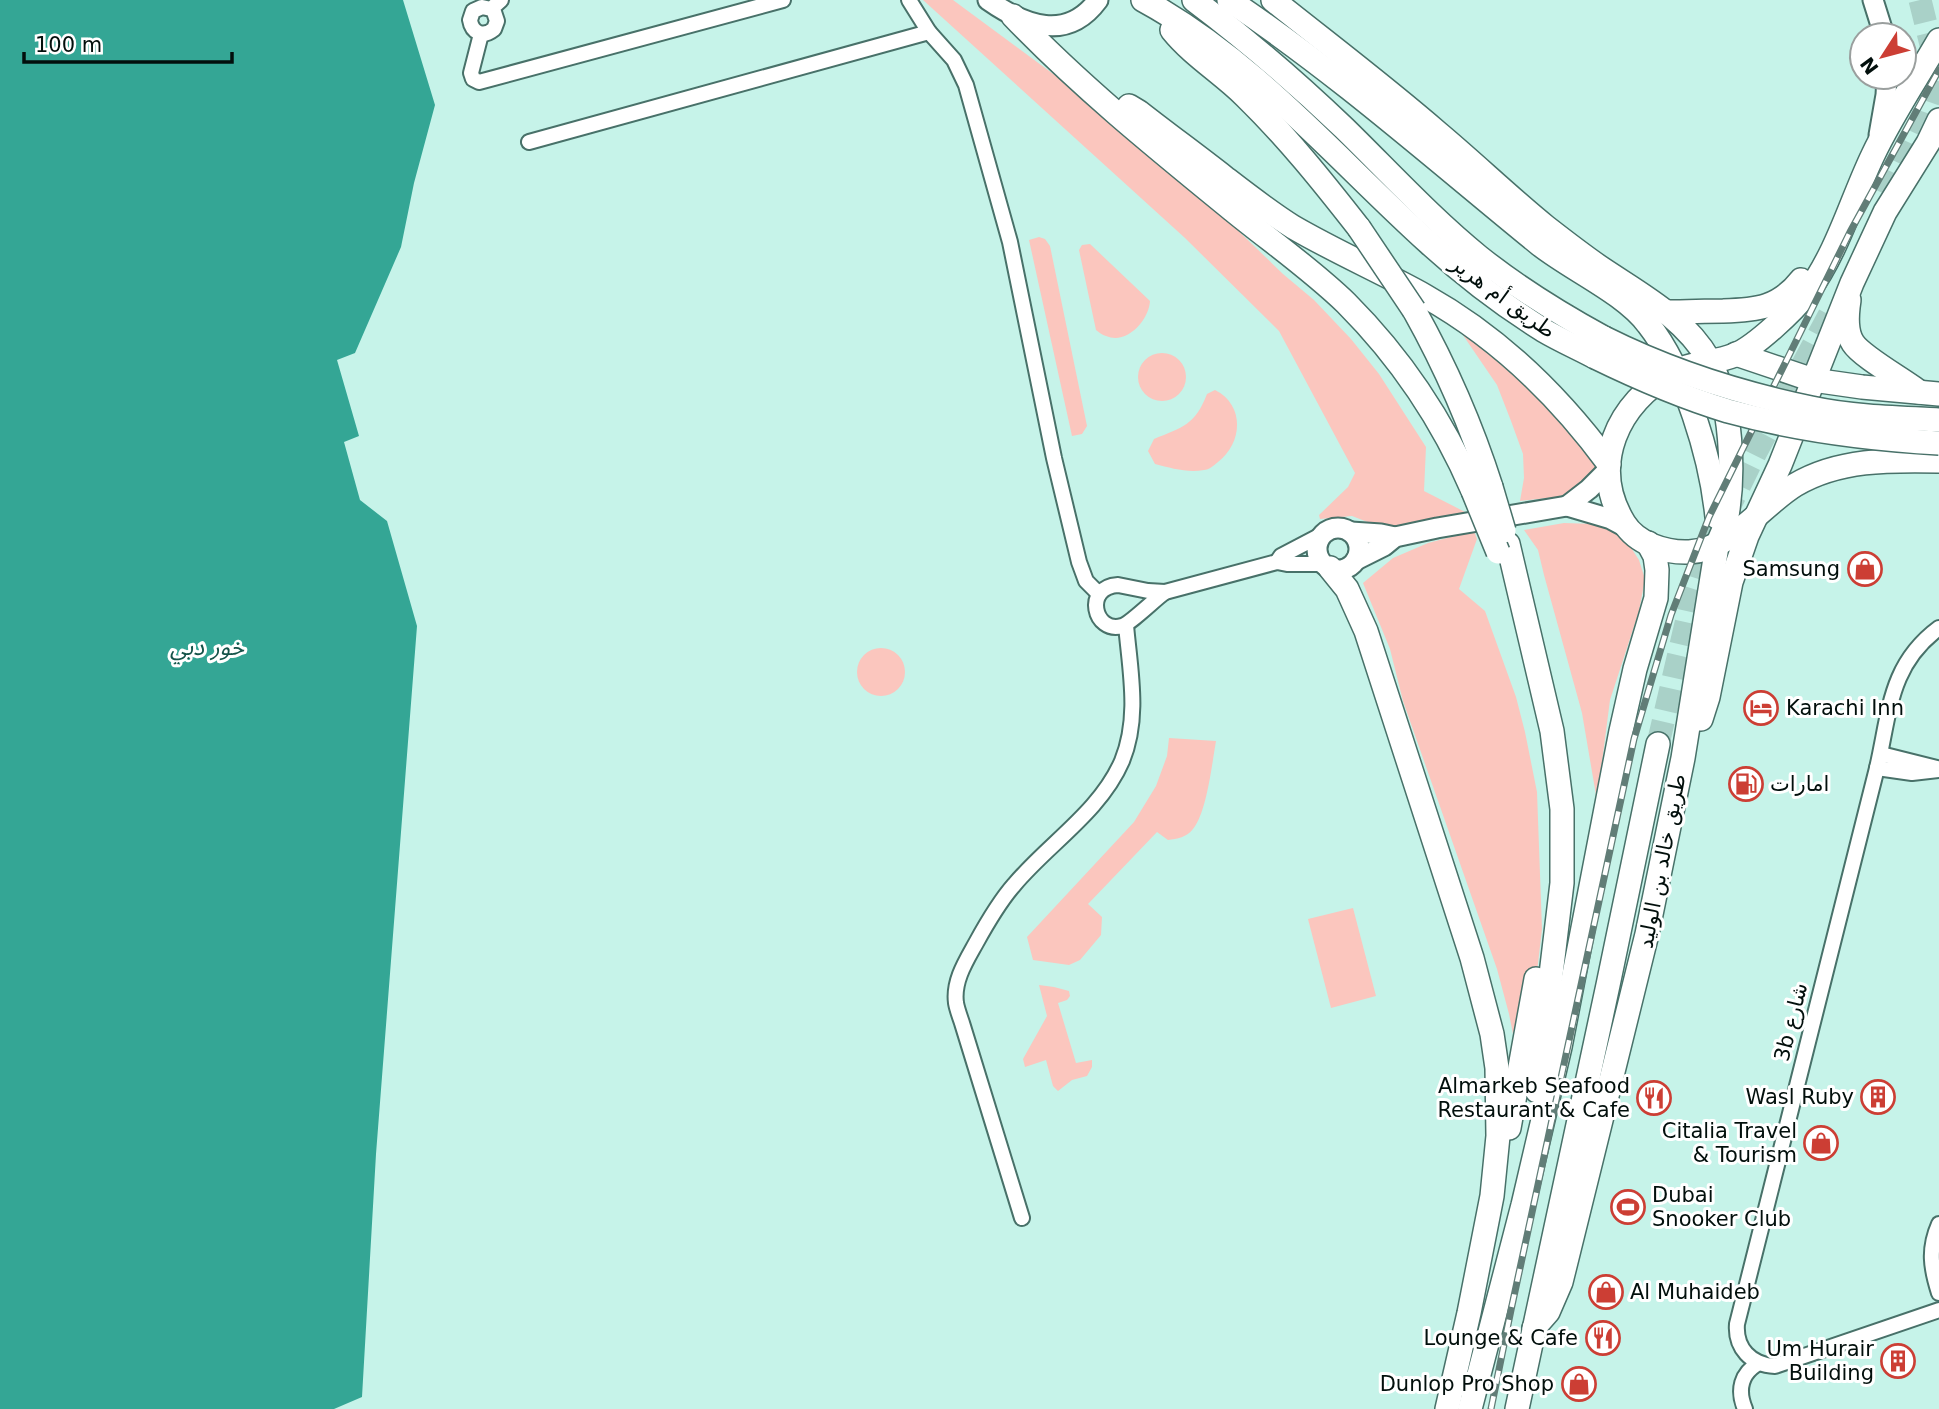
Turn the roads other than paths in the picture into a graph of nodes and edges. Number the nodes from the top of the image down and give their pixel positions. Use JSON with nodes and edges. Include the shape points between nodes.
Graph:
{"nodes":[{"id":1,"x":783,"y":0,"type":"edge"},
{"id":2,"x":909,"y":0,"type":"edge"},
{"id":3,"x":988,"y":0,"type":"edge"},
{"id":4,"x":1098,"y":0,"type":"edge"},
{"id":5,"x":1194,"y":0,"type":"edge"},
{"id":6,"x":1229,"y":0,"type":"edge"},
{"id":7,"x":1273,"y":0,"type":"edge"},
{"id":8,"x":1873,"y":0,"type":"edge"},
{"id":9,"x":496,"y":4,"type":"edge"},
{"id":10,"x":1150,"y":4,"type":"edge"},
{"id":11,"x":1013,"y":16,"type":"junction"},
{"id":12,"x":1880,"y":21,"type":"edge"},
{"id":13,"x":929,"y":32,"type":"junction"},
{"id":14,"x":481,"y":34,"type":"junction"},
{"id":15,"x":1939,"y":40,"type":"edge"},
{"id":16,"x":1886,"y":91,"type":"edge"},
{"id":17,"x":1105,"y":102,"type":"junction"},
{"id":18,"x":1939,"y":120,"type":"edge"},
{"id":19,"x":529,"y":142,"type":"dead end"},
{"id":20,"x":1873,"y":155,"type":"junction"},
{"id":21,"x":1846,"y":222,"type":"junction"},
{"id":22,"x":1852,"y":283,"type":"junction"},
{"id":23,"x":1668,"y":312,"type":"junction"},
{"id":24,"x":1599,"y":348,"type":"junction"},
{"id":25,"x":1735,"y":354,"type":"junction"},
{"id":26,"x":1710,"y":361,"type":"junction"},
{"id":27,"x":1676,"y":371,"type":"junction"},
{"id":28,"x":1813,"y":380,"type":"junction"},
{"id":29,"x":1929,"y":393,"type":"edge"},
{"id":30,"x":1939,"y":420,"type":"edge"},
{"id":31,"x":1939,"y":443,"type":"edge"},
{"id":32,"x":1939,"y":461,"type":"edge"},
{"id":33,"x":1609,"y":467,"type":"junction"},
{"id":34,"x":1482,"y":489,"type":"junction"},
{"id":35,"x":1567,"y":506,"type":"junction"},
{"id":36,"x":1757,"y":514,"type":"junction"},
{"id":37,"x":1626,"y":527,"type":"junction"},
{"id":38,"x":1351,"y":532,"type":"junction"},
{"id":39,"x":1323,"y":534,"type":"junction"},
{"id":40,"x":1395,"y":537,"type":"junction"},
{"id":41,"x":1718,"y":541,"type":"junction"},
{"id":42,"x":1648,"y":543,"type":"junction"},
{"id":43,"x":1356,"y":560,"type":"junction"},
{"id":44,"x":1276,"y":562,"type":"junction"},
{"id":45,"x":1327,"y":566,"type":"junction"},
{"id":46,"x":1165,"y":592,"type":"junction"},
{"id":47,"x":1099,"y":594,"type":"junction"},
{"id":48,"x":1126,"y":625,"type":"junction"},
{"id":49,"x":1939,"y":628,"type":"edge"},
{"id":50,"x":1658,"y":744,"type":"tunnel mouth"},
{"id":51,"x":1683,"y":758,"type":"junction"},
{"id":52,"x":1879,"y":761,"type":"junction"},
{"id":53,"x":1939,"y":769,"type":"edge"},
{"id":54,"x":1562,"y":883,"type":"junction"},
{"id":55,"x":1492,"y":1196,"type":"junction"},
{"id":56,"x":1523,"y":1205,"type":"junction"},
{"id":57,"x":1022,"y":1218,"type":"dead end"},
{"id":58,"x":1939,"y":1224,"type":"edge"},
{"id":59,"x":1939,"y":1231,"type":"edge"},
{"id":60,"x":1939,"y":1261,"type":"edge"},
{"id":61,"x":1939,"y":1293,"type":"edge"},
{"id":62,"x":1939,"y":1311,"type":"edge"},
{"id":63,"x":1534,"y":1328,"type":"junction"},
{"id":64,"x":1759,"y":1363,"type":"junction"},
{"id":65,"x":1447,"y":1409,"type":"edge"},
{"id":66,"x":1470,"y":1409,"type":"edge"},
{"id":67,"x":1517,"y":1409,"type":"edge"},
{"id":68,"x":1745,"y":1409,"type":"edge"}],
"edges":[{"from":1,"to":14,"type":"street","via":[[479,82],[471,73]]},
{"from":2,"to":13,"type":"street"},
{"from":3,"to":11,"type":"street"},
{"from":4,"to":11,"type":"street","via":[[1080,19],[1065,25],[1048,27]]},
{"from":5,"to":24,"type":"main road","name":"طريق أم هرير","via":[[1266,56],[1478,256]]},
{"from":6,"to":27,"type":"main road","via":[[1328,70],[1540,244],[1635,310],[1656,334]]},
{"from":7,"to":23,"type":"main road","via":[[1437,132],[1544,226]]},
{"from":8,"to":12,"type":"street"},
{"from":9,"to":14,"type":"street","via":[[496,25],[490,33]]},
{"from":9,"to":14,"type":"street","via":[[477,8],[471,15],[473,29]]},
{"from":10,"to":24,"type":"main road","name":"طريق أم هرير","via":[[1211,44],[1280,99],[1467,275],[1544,330]]},
{"from":10,"to":34,"type":"main road","bridge":true,"via":[[1177,37],[1284,136],[1359,228],[1414,310],[1453,384],[1471,428]]},
{"from":11,"to":17,"type":"main road"},
{"from":13,"to":19,"type":"street"},
{"from":13,"to":47,"type":"street","via":[[954,60],[966,85],[1010,242],[1082,573]]},
{"from":15,"to":20,"type":"main road"},
{"from":16,"to":20,"type":"street"},
{"from":17,"to":33,"type":"main road","via":[[1123,103],[1139,111],[1292,226],[1426,296],[1502,347],[1575,420]]},
{"from":17,"to":34,"type":"main road","via":[[1318,278],[1368,327],[1404,370]]},
{"from":18,"to":22,"type":"main road","via":[[1885,212]]},
{"from":20,"to":21,"type":"main road"},
{"from":21,"to":23,"type":"main road","via":[[1799,283],[1775,303],[1745,310]]},
{"from":21,"to":25,"type":"main road","via":[[1822,272],[1805,295],[1778,323]]},
{"from":22,"to":28,"type":"main road","name":"طريق خالد بن الوليد"},
{"from":22,"to":29,"type":"main road","via":[[1847,316],[1853,343]]},
{"from":23,"to":26,"type":"main road"},
{"from":24,"to":30,"type":"main road","name":"طريق أم هرير","bridge":true,"via":[[1800,405],[1859,415]]},
{"from":24,"to":31,"type":"main road","name":"طريق أم هرير","bridge":true,"via":[[1638,378],[1728,411],[1833,433]]},
{"from":25,"to":26,"type":"main road"},
{"from":25,"to":28,"type":"main road"},
{"from":26,"to":27,"type":"main road"},
{"from":26,"to":41,"type":"main road","via":[[1726,405],[1731,467],[1727,517]]},
{"from":27,"to":33,"type":"main road","via":[[1629,408],[1615,437]]},
{"from":27,"to":41,"type":"main road","via":[[1712,481]]},
{"from":28,"to":29,"type":"main road"},
{"from":28,"to":36,"type":"main road","name":"طريق خالد بن الوليد"},
{"from":32,"to":36,"type":"main road","via":[[1840,466],[1793,486]]},
{"from":33,"to":35,"type":"street"},
{"from":33,"to":37,"type":"main road","via":[[1612,497]]},
{"from":34,"to":54,"type":"main road","bridge":true,"via":[[1524,614],[1552,731],[1562,809]]},
{"from":35,"to":37,"type":"street"},
{"from":35,"to":40,"type":"street"},
{"from":36,"to":41,"type":"main road"},
{"from":36,"to":51,"type":"main road","name":"طريق خالد بن الوليد","via":[[1731,582],[1698,733]]},
{"from":37,"to":42,"type":"main road"},
{"from":38,"to":39,"type":"street","via":[[1336,527]]},
{"from":38,"to":40,"type":"street"},
{"from":38,"to":43,"type":"street","via":[[1359,545]]},
{"from":39,"to":44,"type":"street"},
{"from":39,"to":45,"type":"street","via":[[1317,549]]},
{"from":40,"to":43,"type":"street"},
{"from":41,"to":42,"type":"main road","via":[[1691,552]]},
{"from":41,"to":51,"type":"main road"},
{"from":42,"to":56,"type":"main road","via":[[1655,556],[1656,598],[1628,698],[1567,1016]]},
{"from":43,"to":45,"type":"street","via":[[1342,570]]},
{"from":44,"to":45,"type":"street"},
{"from":44,"to":46,"type":"street"},
{"from":45,"to":55,"type":"main road","via":[[1347,589],[1366,631],[1484,997],[1499,1102]]},
{"from":46,"to":47,"type":"street","via":[[1118,585]]},
{"from":46,"to":48,"type":"street"},
{"from":47,"to":48,"type":"street","via":[[1099,618],[1109,626]]},
{"from":48,"to":57,"type":"street","via":[[1133,711],[1130,735],[1115,775],[1097,800],[1014,884],[963,968],[957,990],[956,1002]]},
{"from":49,"to":52,"type":"street","name":"3b شارع","via":[[1915,650],[1896,680]]},
{"from":50,"to":63,"type":"main road"},
{"from":51,"to":63,"type":"main road","name":"طريق خالد بن الوليد","via":[[1640,967],[1562,1282],[1548,1312]]},
{"from":52,"to":53,"type":"street"},
{"from":52,"to":64,"type":"street","name":"3b شارع","via":[[1737,1324],[1744,1352]]},
{"from":54,"to":55,"type":"main road","via":[[1549,903],[1501,1169]]},
{"from":54,"to":56,"type":"main road"},
{"from":55,"to":65,"type":"main road"},
{"from":56,"to":66,"type":"main road"},
{"from":58,"to":61,"type":"street","via":[[1931,1261]]},
{"from":59,"to":60,"type":"street"},
{"from":62,"to":64,"type":"street","via":[[1783,1364]]},
{"from":63,"to":67,"type":"main road","name":"طريق خالد بن الوليد"},
{"from":64,"to":68,"type":"street","via":[[1741,1383]]}]}
